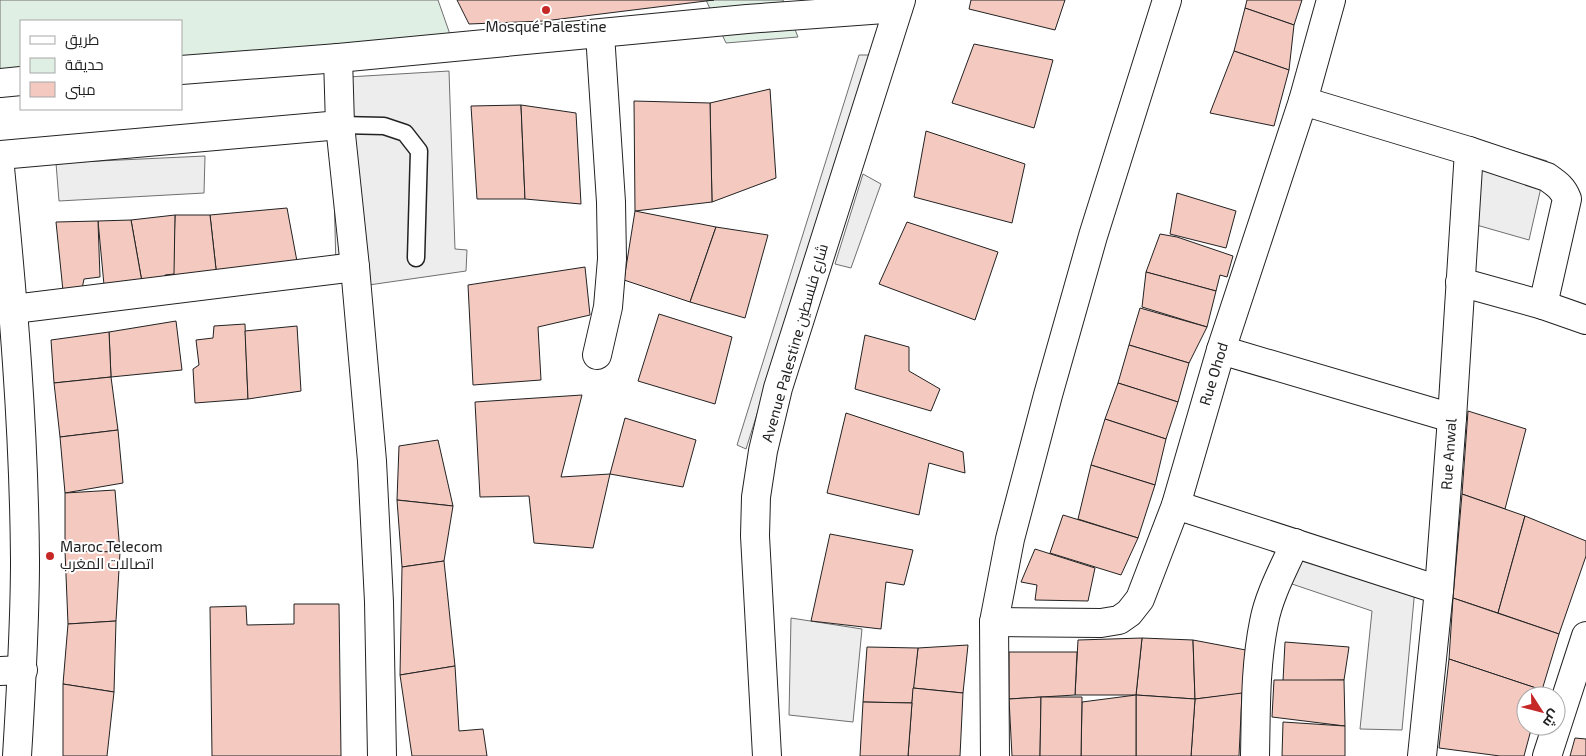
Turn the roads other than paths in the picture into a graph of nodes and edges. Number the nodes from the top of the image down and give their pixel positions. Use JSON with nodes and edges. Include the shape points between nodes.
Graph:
{"nodes":[{"id":1,"x":1167,"y":0,"type":"edge"},
{"id":2,"x":1331,"y":0,"type":"edge"},
{"id":3,"x":900,"y":4,"type":"edge"},
{"id":4,"x":600,"y":34,"type":"junction"},
{"id":5,"x":338,"y":58,"type":"junction"},
{"id":6,"x":182,"y":70,"type":"edge"},
{"id":7,"x":20,"y":81,"type":"edge"},
{"id":8,"x":0,"y":83,"type":"edge"},
{"id":9,"x":1304,"y":101,"type":"junction"},
{"id":10,"x":340,"y":125,"type":"junction"},
{"id":11,"x":1470,"y":151,"type":"junction"},
{"id":12,"x":0,"y":155,"type":"edge"},
{"id":13,"x":0,"y":168,"type":"edge"},
{"id":14,"x":416,"y":258,"type":"dead end"},
{"id":15,"x":356,"y":267,"type":"junction"},
{"id":16,"x":1460,"y":282,"type":"junction"},
{"id":17,"x":1543,"y":305,"type":"junction"},
{"id":18,"x":14,"y":309,"type":"junction"},
{"id":19,"x":1586,"y":320,"type":"edge"},
{"id":20,"x":1220,"y":350,"type":"junction"},
{"id":21,"x":597,"y":355,"type":"dead end"},
{"id":22,"x":1452,"y":418,"type":"junction"},
{"id":23,"x":1176,"y":505,"type":"junction"},
{"id":24,"x":1295,"y":543,"type":"junction"},
{"id":25,"x":1439,"y":590,"type":"junction"},
{"id":26,"x":994,"y":622,"type":"junction"},
{"id":27,"x":1586,"y":636,"type":"edge"},
{"id":28,"x":11,"y":670,"type":"edge"},
{"id":29,"x":17,"y":756,"type":"edge"},
{"id":30,"x":382,"y":756,"type":"edge"},
{"id":31,"x":767,"y":756,"type":"edge"},
{"id":32,"x":995,"y":756,"type":"edge"},
{"id":33,"x":1256,"y":756,"type":"edge"},
{"id":34,"x":1422,"y":756,"type":"edge"},
{"id":35,"x":1547,"y":756,"type":"edge"}],
"edges":[{"from":1,"to":26,"type":"street","via":[[1093,236],[1048,395],[1010,539]]},
{"from":2,"to":9,"type":"street","name":"Rue Ohod"},
{"from":3,"to":4,"type":"street"},
{"from":3,"to":31,"type":"street","name":"Avenue Palestine شارع فلسطين","via":[[778,388],[763,451],[756,497],[755,536]]},
{"from":4,"to":5,"type":"street"},
{"from":4,"to":21,"type":"street","via":[[612,259],[608,307]]},
{"from":5,"to":6,"type":"street"},
{"from":5,"to":10,"type":"street"},
{"from":7,"to":8,"type":"street"},
{"from":9,"to":11,"type":"street"},
{"from":9,"to":20,"type":"street","name":"Rue Ohod"},
{"from":10,"to":12,"type":"street"},
{"from":10,"to":14,"type":"lane","via":[[384,126],[405,133],[419,151]]},
{"from":10,"to":15,"type":"street"},
{"from":11,"to":16,"type":"street","name":"Rue Anwal"},
{"from":11,"to":17,"type":"street","via":[[1547,177],[1563,190],[1567,199]]},
{"from":13,"to":18,"type":"street"},
{"from":15,"to":18,"type":"street"},
{"from":15,"to":30,"type":"street","via":[[372,461]]},
{"from":16,"to":17,"type":"street"},
{"from":16,"to":22,"type":"street","name":"Rue Anwal"},
{"from":17,"to":19,"type":"street"},
{"from":18,"to":28,"type":"street","via":[[25,560]]},
{"from":20,"to":22,"type":"street"},
{"from":20,"to":23,"type":"street","name":"Rue Ohod"},
{"from":22,"to":25,"type":"street","name":"Rue Anwal"},
{"from":23,"to":24,"type":"street"},
{"from":23,"to":26,"type":"street","name":"Rue Ohod","via":[[1140,599],[1129,613],[1118,620],[1101,623]]},
{"from":24,"to":25,"type":"street"},
{"from":24,"to":33,"type":"street","via":[[1264,620],[1257,686]]},
{"from":25,"to":34,"type":"street","name":"Rue Anwal"},
{"from":26,"to":32,"type":"street"},
{"from":27,"to":35,"type":"street"},
{"from":28,"to":29,"type":"street"}]}
